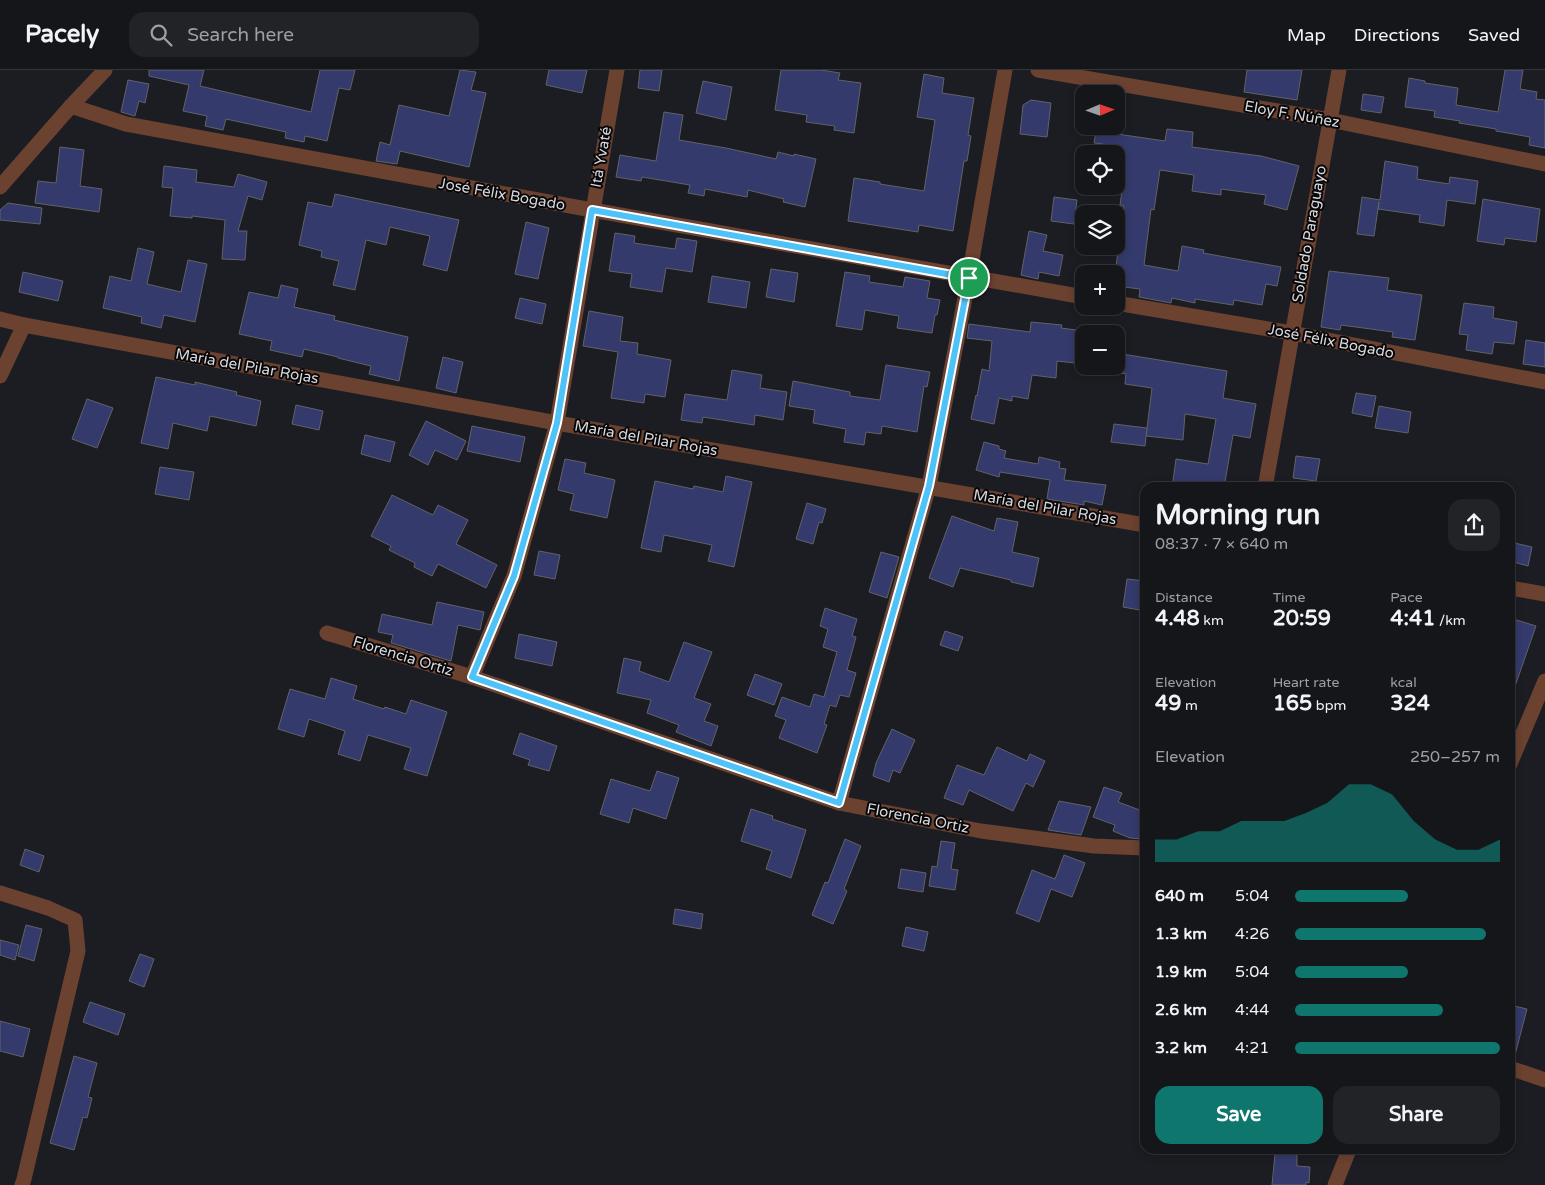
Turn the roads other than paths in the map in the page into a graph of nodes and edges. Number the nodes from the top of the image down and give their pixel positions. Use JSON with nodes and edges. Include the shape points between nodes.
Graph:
{"nodes":[{"id":1,"x":105,"y":70,"type":"edge"},
{"id":2,"x":617,"y":70,"type":"edge"},
{"id":3,"x":1005,"y":70,"type":"edge"},
{"id":4,"x":1038,"y":70,"type":"edge"},
{"id":5,"x":1340,"y":70,"type":"edge"},
{"id":6,"x":71,"y":106,"type":"junction"},
{"id":7,"x":1330,"y":120,"type":"junction"},
{"id":8,"x":1545,"y":164,"type":"edge"},
{"id":9,"x":0,"y":187,"type":"edge"},
{"id":10,"x":592,"y":210,"type":"junction"},
{"id":11,"x":969,"y":278,"type":"junction"},
{"id":12,"x":1075,"y":296,"type":"edge"},
{"id":13,"x":1125,"y":305,"type":"edge"},
{"id":14,"x":0,"y":319,"type":"edge"},
{"id":15,"x":24,"y":324,"type":"junction"},
{"id":16,"x":1292,"y":333,"type":"junction"},
{"id":17,"x":0,"y":376,"type":"edge"},
{"id":18,"x":1545,"y":382,"type":"edge"},
{"id":19,"x":557,"y":423,"type":"junction"},
{"id":20,"x":1266,"y":482,"type":"edge"},
{"id":21,"x":929,"y":486,"type":"junction"},
{"id":22,"x":1140,"y":524,"type":"edge"},
{"id":23,"x":1515,"y":589,"type":"edge"},
{"id":24,"x":1545,"y":594,"type":"edge"},
{"id":25,"x":327,"y":633,"type":"dead end"},
{"id":26,"x":472,"y":677,"type":"junction"},
{"id":27,"x":1545,"y":681,"type":"edge"},
{"id":28,"x":1515,"y":752,"type":"edge"},
{"id":29,"x":839,"y":803,"type":"junction"},
{"id":30,"x":1140,"y":848,"type":"edge"},
{"id":31,"x":0,"y":893,"type":"edge"},
{"id":32,"x":1515,"y":1070,"type":"edge"},
{"id":33,"x":1545,"y":1080,"type":"edge"},
{"id":34,"x":1347,"y":1154,"type":"edge"},
{"id":35,"x":22,"y":1185,"type":"edge"},
{"id":36,"x":1335,"y":1185,"type":"edge"}],
"edges":[{"from":1,"to":6,"type":"street"},
{"from":2,"to":10,"type":"street","name":"Itá Yvaté"},
{"from":3,"to":11,"type":"street"},
{"from":4,"to":7,"type":"street","name":"Eloy F. Núñez"},
{"from":5,"to":7,"type":"street","name":"Soldado Paraguayo"},
{"from":6,"to":9,"type":"street"},
{"from":6,"to":10,"type":"street","name":"José Félix Bogado","via":[[126,124]]},
{"from":7,"to":8,"type":"street","name":"Eloy F. Núñez"},
{"from":7,"to":16,"type":"street","name":"Soldado Paraguayo"},
{"from":10,"to":11,"type":"street","name":"José Félix Bogado"},
{"from":10,"to":19,"type":"street","name":"Itá Yvaté"},
{"from":11,"to":12,"type":"street","name":"José Félix Bogado"},
{"from":11,"to":21,"type":"street"},
{"from":13,"to":16,"type":"street","name":"José Félix Bogado"},
{"from":14,"to":15,"type":"street","name":"María del Pilar Rojas"},
{"from":15,"to":17,"type":"street"},
{"from":15,"to":19,"type":"street","name":"María del Pilar Rojas"},
{"from":16,"to":18,"type":"street","name":"José Félix Bogado"},
{"from":16,"to":20,"type":"street","name":"Soldado Paraguayo"},
{"from":19,"to":21,"type":"street","name":"María del Pilar Rojas"},
{"from":19,"to":26,"type":"street","name":"Itá Yvaté","via":[[514,576]]},
{"from":21,"to":22,"type":"street","name":"María del Pilar Rojas"},
{"from":21,"to":29,"type":"street"},
{"from":23,"to":24,"type":"street"},
{"from":25,"to":26,"type":"street","name":"Florencia Ortiz"},
{"from":26,"to":29,"type":"street","name":"Florencia Ortiz"},
{"from":27,"to":28,"type":"street"},
{"from":29,"to":30,"type":"street","name":"Florencia Ortiz","via":[[981,831],[1094,846]]},
{"from":31,"to":35,"type":"street","via":[[75,920],[78,951]]},
{"from":32,"to":33,"type":"street"},
{"from":34,"to":36,"type":"street"}]}
